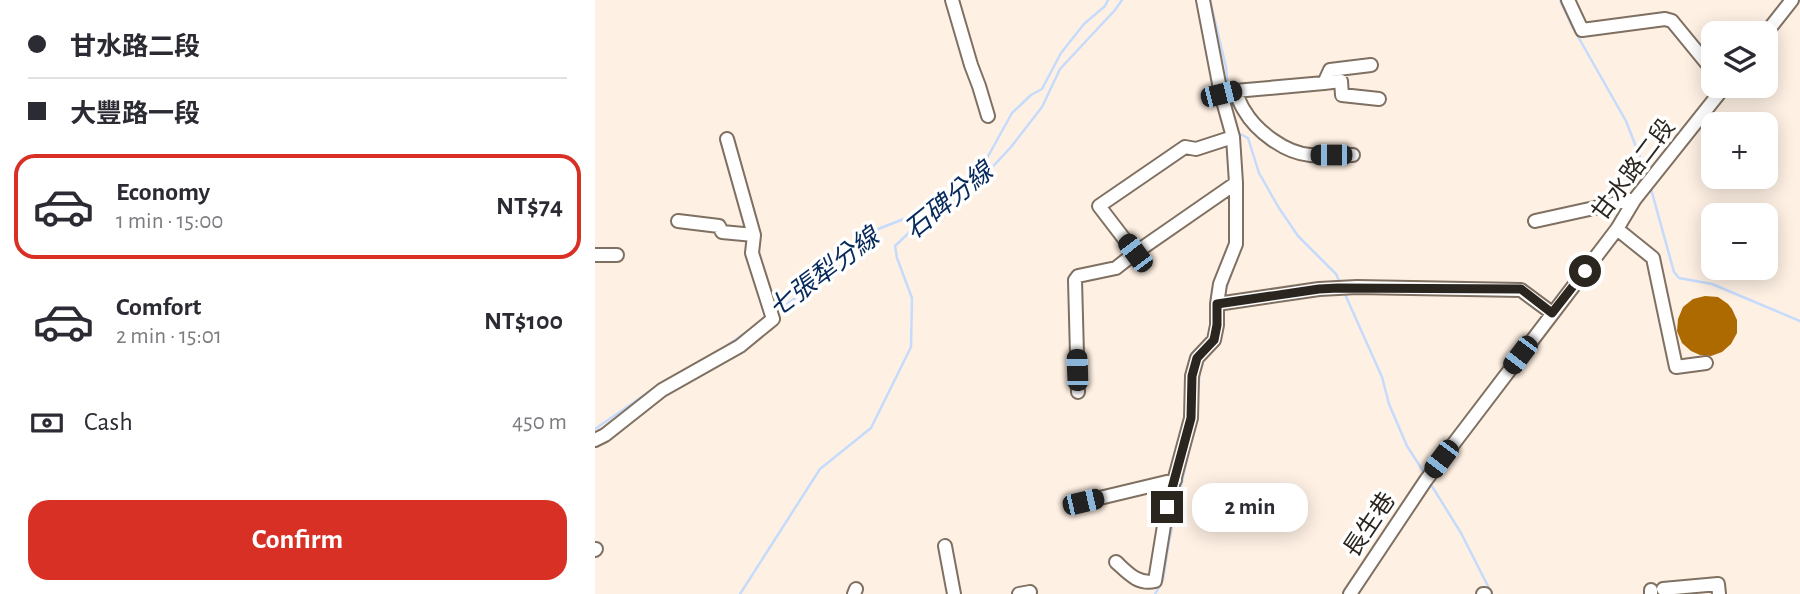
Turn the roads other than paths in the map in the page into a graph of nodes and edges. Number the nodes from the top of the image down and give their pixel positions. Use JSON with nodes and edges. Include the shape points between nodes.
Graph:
{"nodes":[{"id":1,"x":952,"y":0,"type":"edge"},
{"id":2,"x":1203,"y":0,"type":"edge"},
{"id":3,"x":1567,"y":0,"type":"edge"},
{"id":4,"x":1793,"y":0,"type":"edge"},
{"id":5,"x":1800,"y":10,"type":"edge"},
{"id":6,"x":1776,"y":21,"type":"edge"},
{"id":7,"x":1701,"y":56,"type":"edge"},
{"id":8,"x":1371,"y":65,"type":"dead end"},
{"id":9,"x":1324,"y":83,"type":"junction"},
{"id":10,"x":1235,"y":90,"type":"junction"},
{"id":11,"x":1221,"y":94,"type":"junction"},
{"id":12,"x":1715,"y":98,"type":"edge"},
{"id":13,"x":1379,"y":99,"type":"dead end"},
{"id":14,"x":988,"y":116,"type":"dead end"},
{"id":15,"x":1233,"y":137,"type":"junction"},
{"id":16,"x":727,"y":138,"type":"dead end"},
{"id":17,"x":1353,"y":155,"type":"dead end"},
{"id":18,"x":1236,"y":183,"type":"junction"},
{"id":19,"x":1635,"y":199,"type":"junction"},
{"id":20,"x":678,"y":221,"type":"dead end"},
{"id":21,"x":1535,"y":221,"type":"dead end"},
{"id":22,"x":1617,"y":229,"type":"junction"},
{"id":23,"x":754,"y":236,"type":"junction"},
{"id":24,"x":1135,"y":253,"type":"junction"},
{"id":25,"x":595,"y":255,"type":"edge"},
{"id":26,"x":617,"y":255,"type":"dead end"},
{"id":27,"x":1217,"y":304,"type":"junction"},
{"id":28,"x":1552,"y":313,"type":"junction"},
{"id":29,"x":1706,"y":363,"type":"dead end"},
{"id":30,"x":1078,"y":392,"type":"dead end"},
{"id":31,"x":595,"y":440,"type":"edge"},
{"id":32,"x":1175,"y":480,"type":"junction"},
{"id":33,"x":1426,"y":480,"type":"joint"},
{"id":34,"x":1083,"y":502,"type":"dead end"},
{"id":35,"x":945,"y":546,"type":"dead end"},
{"id":36,"x":1115,"y":562,"type":"dead end"},
{"id":37,"x":1655,"y":591,"type":"edge"},
{"id":38,"x":954,"y":594,"type":"edge"},
{"id":39,"x":1350,"y":594,"type":"edge"},
{"id":40,"x":1719,"y":594,"type":"edge"}],
"edges":[{"from":1,"to":14,"type":"street"},
{"from":2,"to":11,"type":"street"},
{"from":3,"to":7,"type":"street","via":[[1581,30],[1665,19],[1672,21]]},
{"from":4,"to":5,"type":"street"},
{"from":4,"to":6,"type":"street"},
{"from":8,"to":9,"type":"street","via":[[1330,70]]},
{"from":9,"to":10,"type":"street"},
{"from":9,"to":13,"type":"street","via":[[1341,81],[1342,95]]},
{"from":10,"to":11,"type":"street"},
{"from":10,"to":17,"type":"street","via":[[1257,127],[1292,150],[1308,155]]},
{"from":11,"to":15,"type":"street"},
{"from":12,"to":19,"type":"street","name":"甘水路二段"},
{"from":15,"to":18,"type":"street"},
{"from":15,"to":24,"type":"street","via":[[1196,149],[1185,147],[1099,205]]},
{"from":16,"to":23,"type":"street"},
{"from":18,"to":24,"type":"street"},
{"from":18,"to":27,"type":"street","via":[[1236,244]]},
{"from":19,"to":21,"type":"street"},
{"from":19,"to":22,"type":"street","name":"甘水路二段"},
{"from":20,"to":23,"type":"street"},
{"from":22,"to":28,"type":"street","name":"甘水路二段"},
{"from":22,"to":29,"type":"street","via":[[1653,258],[1676,367]]},
{"from":23,"to":31,"type":"street","via":[[752,253],[773,319],[740,346],[662,390]]},
{"from":24,"to":30,"type":"street","via":[[1116,268],[1075,279]]},
{"from":25,"to":26,"type":"street"},
{"from":27,"to":28,"type":"street","via":[[1319,289],[1521,289]]},
{"from":27,"to":32,"type":"street","via":[[1214,340],[1197,358],[1192,376],[1191,418]]},
{"from":28,"to":33,"type":"street","name":"甘水路二段"},
{"from":32,"to":34,"type":"street"},
{"from":32,"to":36,"type":"street","via":[[1155,581],[1139,582]]},
{"from":33,"to":39,"type":"street","name":"長生巷"},
{"from":35,"to":38,"type":"street"},
{"from":37,"to":40,"type":"street","via":[[1718,584]]}]}
